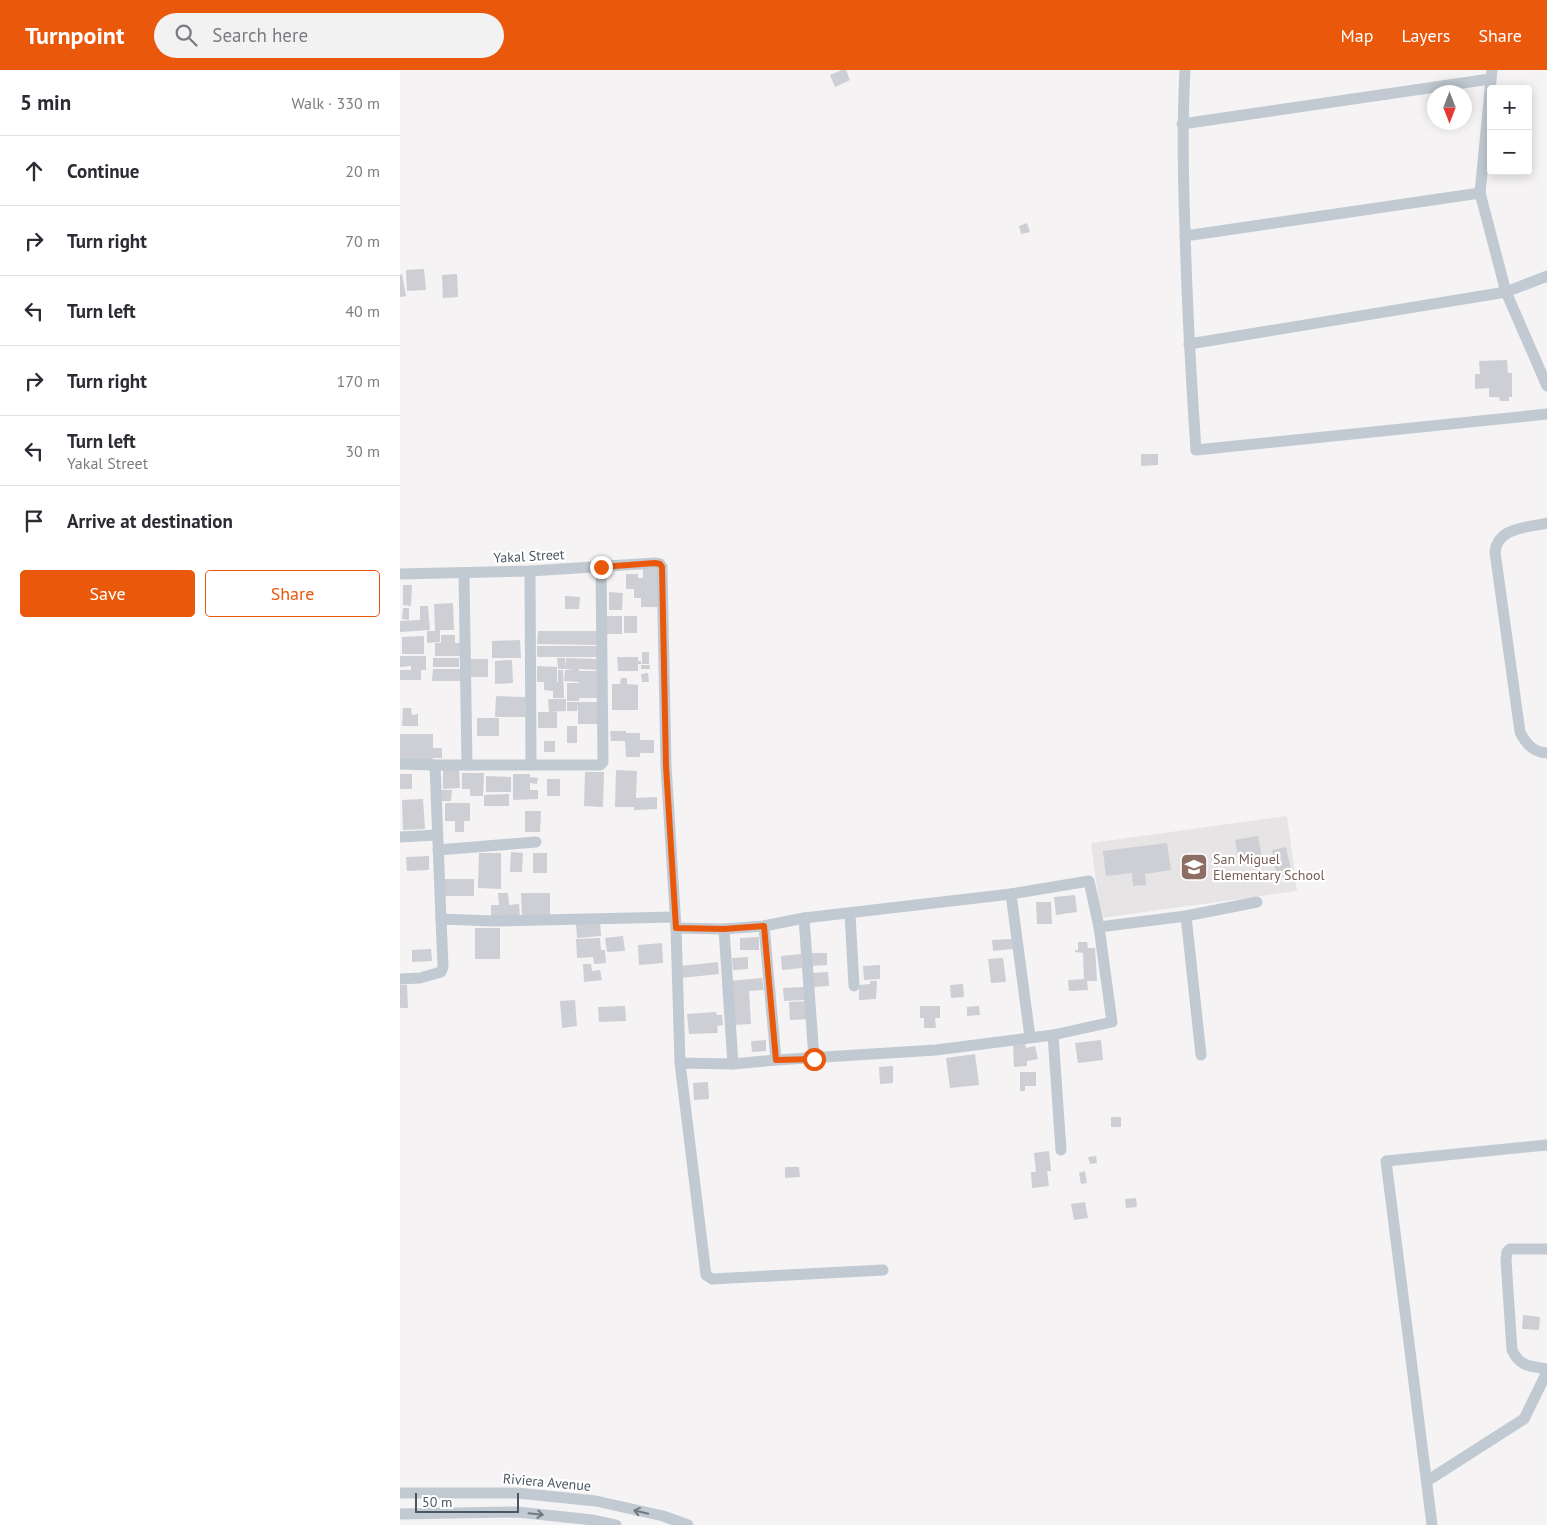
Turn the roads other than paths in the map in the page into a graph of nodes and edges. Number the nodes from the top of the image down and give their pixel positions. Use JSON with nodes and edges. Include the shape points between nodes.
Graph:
{"nodes":[{"id":1,"x":1184,"y":70,"type":"edge"},
{"id":2,"x":1491,"y":75,"type":"edge"},
{"id":3,"x":1182,"y":124,"type":"junction"},
{"id":4,"x":1480,"y":193,"type":"junction"},
{"id":5,"x":1185,"y":236,"type":"junction"},
{"id":6,"x":1547,"y":276,"type":"edge"},
{"id":7,"x":1506,"y":292,"type":"junction"},
{"id":8,"x":1189,"y":344,"type":"junction"},
{"id":9,"x":1547,"y":386,"type":"edge"},
{"id":10,"x":1547,"y":414,"type":"edge"},
{"id":11,"x":1547,"y":524,"type":"edge"},
{"id":12,"x":601,"y":567,"type":"junction"},
{"id":13,"x":530,"y":571,"type":"junction"},
{"id":14,"x":400,"y":574,"type":"edge"},
{"id":15,"x":464,"y":574,"type":"junction"},
{"id":16,"x":1547,"y":753,"type":"edge"},
{"id":17,"x":400,"y":764,"type":"edge"},
{"id":18,"x":531,"y":764,"type":"junction"},
{"id":19,"x":434,"y":765,"type":"junction"},
{"id":20,"x":467,"y":765,"type":"junction"},
{"id":21,"x":437,"y":836,"type":"junction"},
{"id":22,"x":400,"y":837,"type":"edge"},
{"id":23,"x":536,"y":842,"type":"dead end"},
{"id":24,"x":438,"y":850,"type":"junction"},
{"id":25,"x":1011,"y":894,"type":"junction"},
{"id":26,"x":1257,"y":902,"type":"dead end"},
{"id":27,"x":850,"y":914,"type":"junction"},
{"id":28,"x":1186,"y":916,"type":"junction"},
{"id":29,"x":804,"y":918,"type":"junction"},
{"id":30,"x":441,"y":919,"type":"junction"},
{"id":31,"x":675,"y":922,"type":"junction"},
{"id":32,"x":764,"y":926,"type":"junction"},
{"id":33,"x":1099,"y":927,"type":"junction"},
{"id":34,"x":724,"y":929,"type":"junction"},
{"id":35,"x":400,"y":979,"type":"edge"},
{"id":36,"x":854,"y":986,"type":"dead end"},
{"id":37,"x":1053,"y":1035,"type":"junction"},
{"id":38,"x":1030,"y":1037,"type":"junction"},
{"id":39,"x":1202,"y":1055,"type":"dead end"},
{"id":40,"x":814,"y":1059,"type":"junction"},
{"id":41,"x":776,"y":1060,"type":"junction"},
{"id":42,"x":680,"y":1063,"type":"junction"},
{"id":43,"x":733,"y":1064,"type":"junction"},
{"id":44,"x":1547,"y":1144,"type":"edge"},
{"id":45,"x":1061,"y":1150,"type":"dead end"},
{"id":46,"x":1547,"y":1249,"type":"edge"},
{"id":47,"x":883,"y":1270,"type":"dead end"},
{"id":48,"x":1547,"y":1371,"type":"edge"},
{"id":49,"x":1426,"y":1481,"type":"junction"},
{"id":50,"x":400,"y":1493,"type":"edge"},
{"id":51,"x":400,"y":1514,"type":"edge"},
{"id":52,"x":616,"y":1525,"type":"edge"},
{"id":53,"x":688,"y":1525,"type":"edge"},
{"id":54,"x":1432,"y":1525,"type":"edge"}],
"edges":[{"from":1,"to":3,"type":"street"},
{"from":2,"to":3,"type":"street"},
{"from":2,"to":4,"type":"street"},
{"from":3,"to":5,"type":"street"},
{"from":4,"to":5,"type":"street"},
{"from":4,"to":7,"type":"street"},
{"from":5,"to":8,"type":"street"},
{"from":6,"to":7,"type":"street"},
{"from":7,"to":8,"type":"street"},
{"from":7,"to":9,"type":"street"},
{"from":8,"to":10,"type":"street","via":[[1196,450]]},
{"from":11,"to":16,"type":"street","via":[[1505,533],[1499,538],[1495,552],[1520,732],[1526,743]]},
{"from":12,"to":13,"type":"street","name":"Yakal Street"},
{"from":12,"to":18,"type":"street","via":[[603,762],[600,766]]},
{"from":12,"to":31,"type":"street","name":"Yakal Street","via":[[660,564],[662,567],[666,766]]},
{"from":13,"to":15,"type":"street","name":"Yakal Street"},
{"from":13,"to":18,"type":"street"},
{"from":14,"to":15,"type":"street","name":"Yakal Street"},
{"from":15,"to":20,"type":"street"},
{"from":17,"to":19,"type":"street"},
{"from":18,"to":20,"type":"street"},
{"from":19,"to":20,"type":"street"},
{"from":19,"to":21,"type":"street"},
{"from":21,"to":22,"type":"street"},
{"from":21,"to":24,"type":"street"},
{"from":23,"to":24,"type":"street"},
{"from":24,"to":30,"type":"street"},
{"from":25,"to":27,"type":"street"},
{"from":25,"to":33,"type":"street","via":[[1089,881]]},
{"from":25,"to":38,"type":"street"},
{"from":26,"to":28,"type":"street"},
{"from":27,"to":29,"type":"street"},
{"from":27,"to":36,"type":"street"},
{"from":28,"to":33,"type":"street"},
{"from":28,"to":39,"type":"street"},
{"from":29,"to":32,"type":"street"},
{"from":29,"to":40,"type":"street"},
{"from":30,"to":31,"type":"street"},
{"from":30,"to":35,"type":"street","via":[[442,972]]},
{"from":31,"to":34,"type":"street"},
{"from":31,"to":42,"type":"street"},
{"from":32,"to":34,"type":"street"},
{"from":32,"to":41,"type":"street"},
{"from":33,"to":37,"type":"street","via":[[1112,1022]]},
{"from":34,"to":43,"type":"street"},
{"from":37,"to":38,"type":"street"},
{"from":37,"to":45,"type":"street"},
{"from":38,"to":40,"type":"street","via":[[936,1050]]},
{"from":40,"to":41,"type":"street"},
{"from":41,"to":43,"type":"street"},
{"from":42,"to":43,"type":"street"},
{"from":42,"to":47,"type":"street","via":[[706,1274],[712,1279]]},
{"from":44,"to":49,"type":"street","via":[[1386,1161]]},
{"from":46,"to":48,"type":"street","via":[[1510,1249],[1506,1260],[1512,1350],[1524,1365]]},
{"from":48,"to":49,"type":"street","via":[[1524,1419]]},
{"from":49,"to":54,"type":"street"},
{"from":53,"to":50,"type":"street","name":"Riviera Avenue","one_way":true,"via":[[596,1501],[517,1493]]},
{"from":51,"to":52,"type":"street","one_way":true,"via":[[517,1512]]}]}
